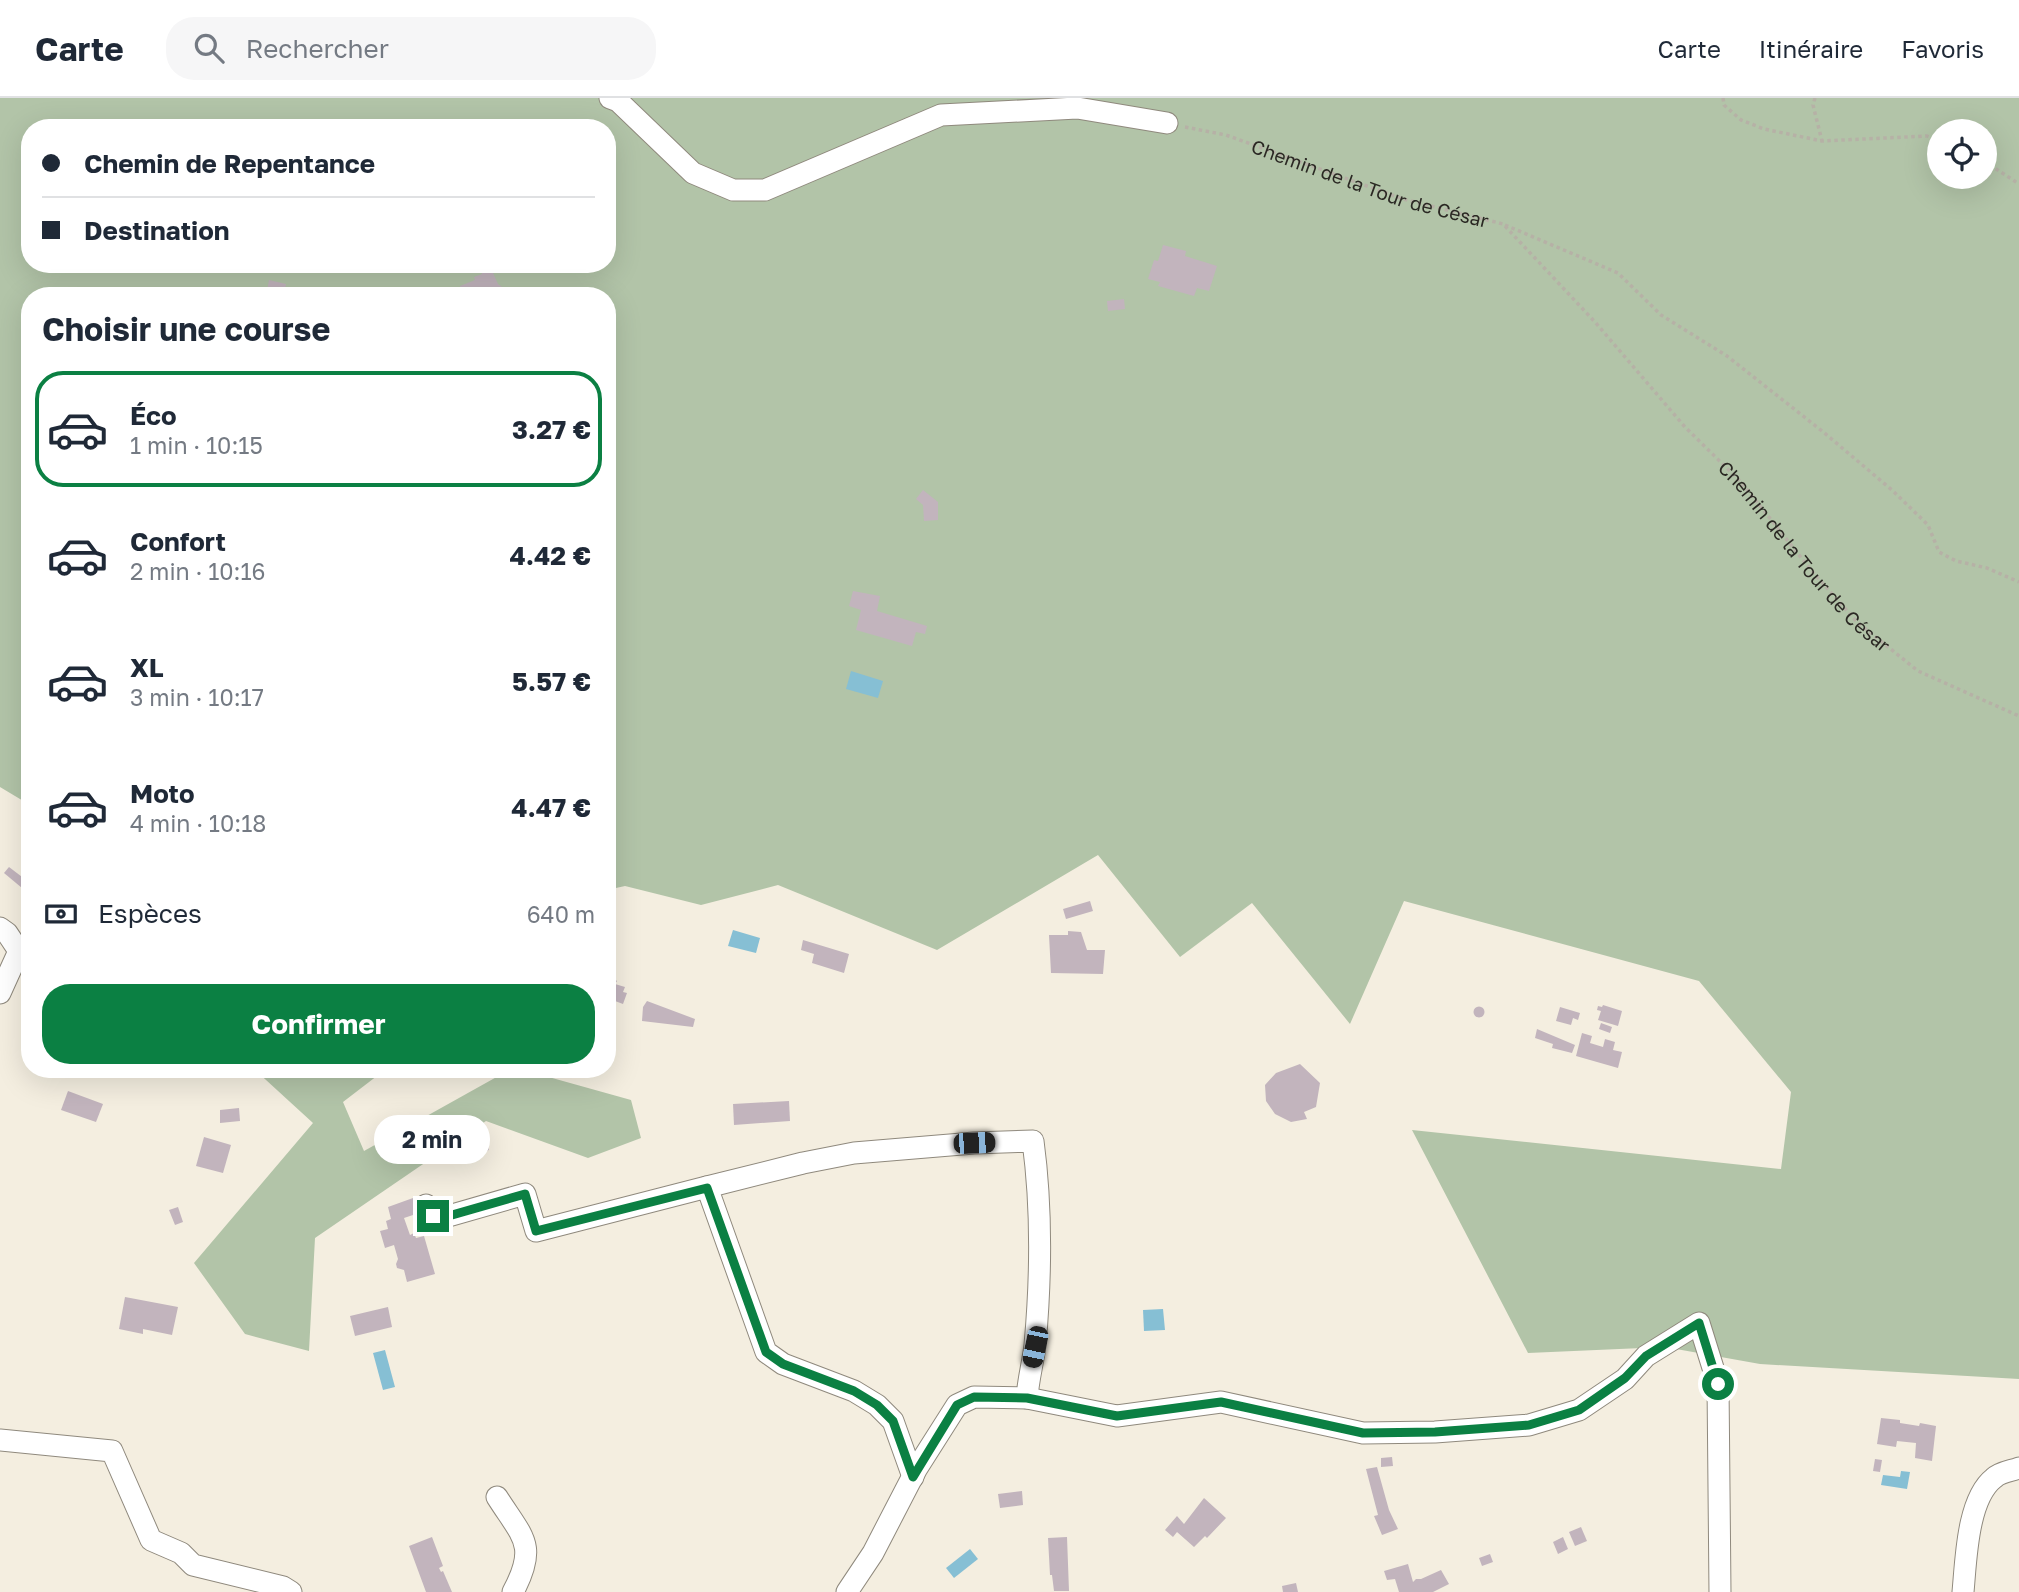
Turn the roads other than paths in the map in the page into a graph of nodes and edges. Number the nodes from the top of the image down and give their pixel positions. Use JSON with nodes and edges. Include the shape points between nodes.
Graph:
{"nodes":[{"id":1,"x":610,"y":98,"type":"edge"},
{"id":2,"x":1167,"y":123,"type":"road end"},
{"id":3,"x":0,"y":928,"type":"edge"},
{"id":4,"x":0,"y":993,"type":"edge"},
{"id":5,"x":707,"y":1188,"type":"junction"},
{"id":6,"x":426,"y":1205,"type":"dead end"},
{"id":7,"x":1027,"y":1398,"type":"junction"},
{"id":8,"x":0,"y":1440,"type":"edge"},
{"id":9,"x":2019,"y":1468,"type":"edge"},
{"id":10,"x":913,"y":1477,"type":"junction"},
{"id":11,"x":497,"y":1497,"type":"dead end"},
{"id":12,"x":291,"y":1592,"type":"edge"},
{"id":13,"x":513,"y":1592,"type":"edge"},
{"id":14,"x":847,"y":1592,"type":"edge"},
{"id":15,"x":1720,"y":1592,"type":"edge"},
{"id":16,"x":1963,"y":1592,"type":"edge"}],
"edges":[{"from":1,"to":2,"type":"street","via":[[693,173],[733,190],[765,190],[941,115],[1077,108]]},
{"from":3,"to":4,"type":"street","via":[[19,951]]},
{"from":5,"to":6,"type":"street","via":[[536,1231],[525,1194],[445,1217],[433,1216]]},
{"from":5,"to":7,"type":"street","via":[[854,1153],[1034,1141],[1039,1240],[1035,1347]]},
{"from":5,"to":10,"type":"street","via":[[766,1352],[783,1364],[854,1391],[877,1405],[893,1421]]},
{"from":7,"to":10,"type":"street","via":[[974,1397],[957,1405]]},
{"from":7,"to":15,"type":"street","via":[[1117,1416],[1221,1402],[1363,1433],[1529,1425],[1579,1410],[1625,1378],[1646,1356],[1699,1323],[1718,1384]]},
{"from":8,"to":12,"type":"street","via":[[112,1451],[151,1540],[181,1553],[193,1565]]},
{"from":9,"to":16,"type":"street","via":[[1995,1476],[1986,1485],[1970,1524]]},
{"from":10,"to":14,"type":"street"},
{"from":11,"to":13,"type":"street","via":[[525,1541],[527,1560]]}]}
